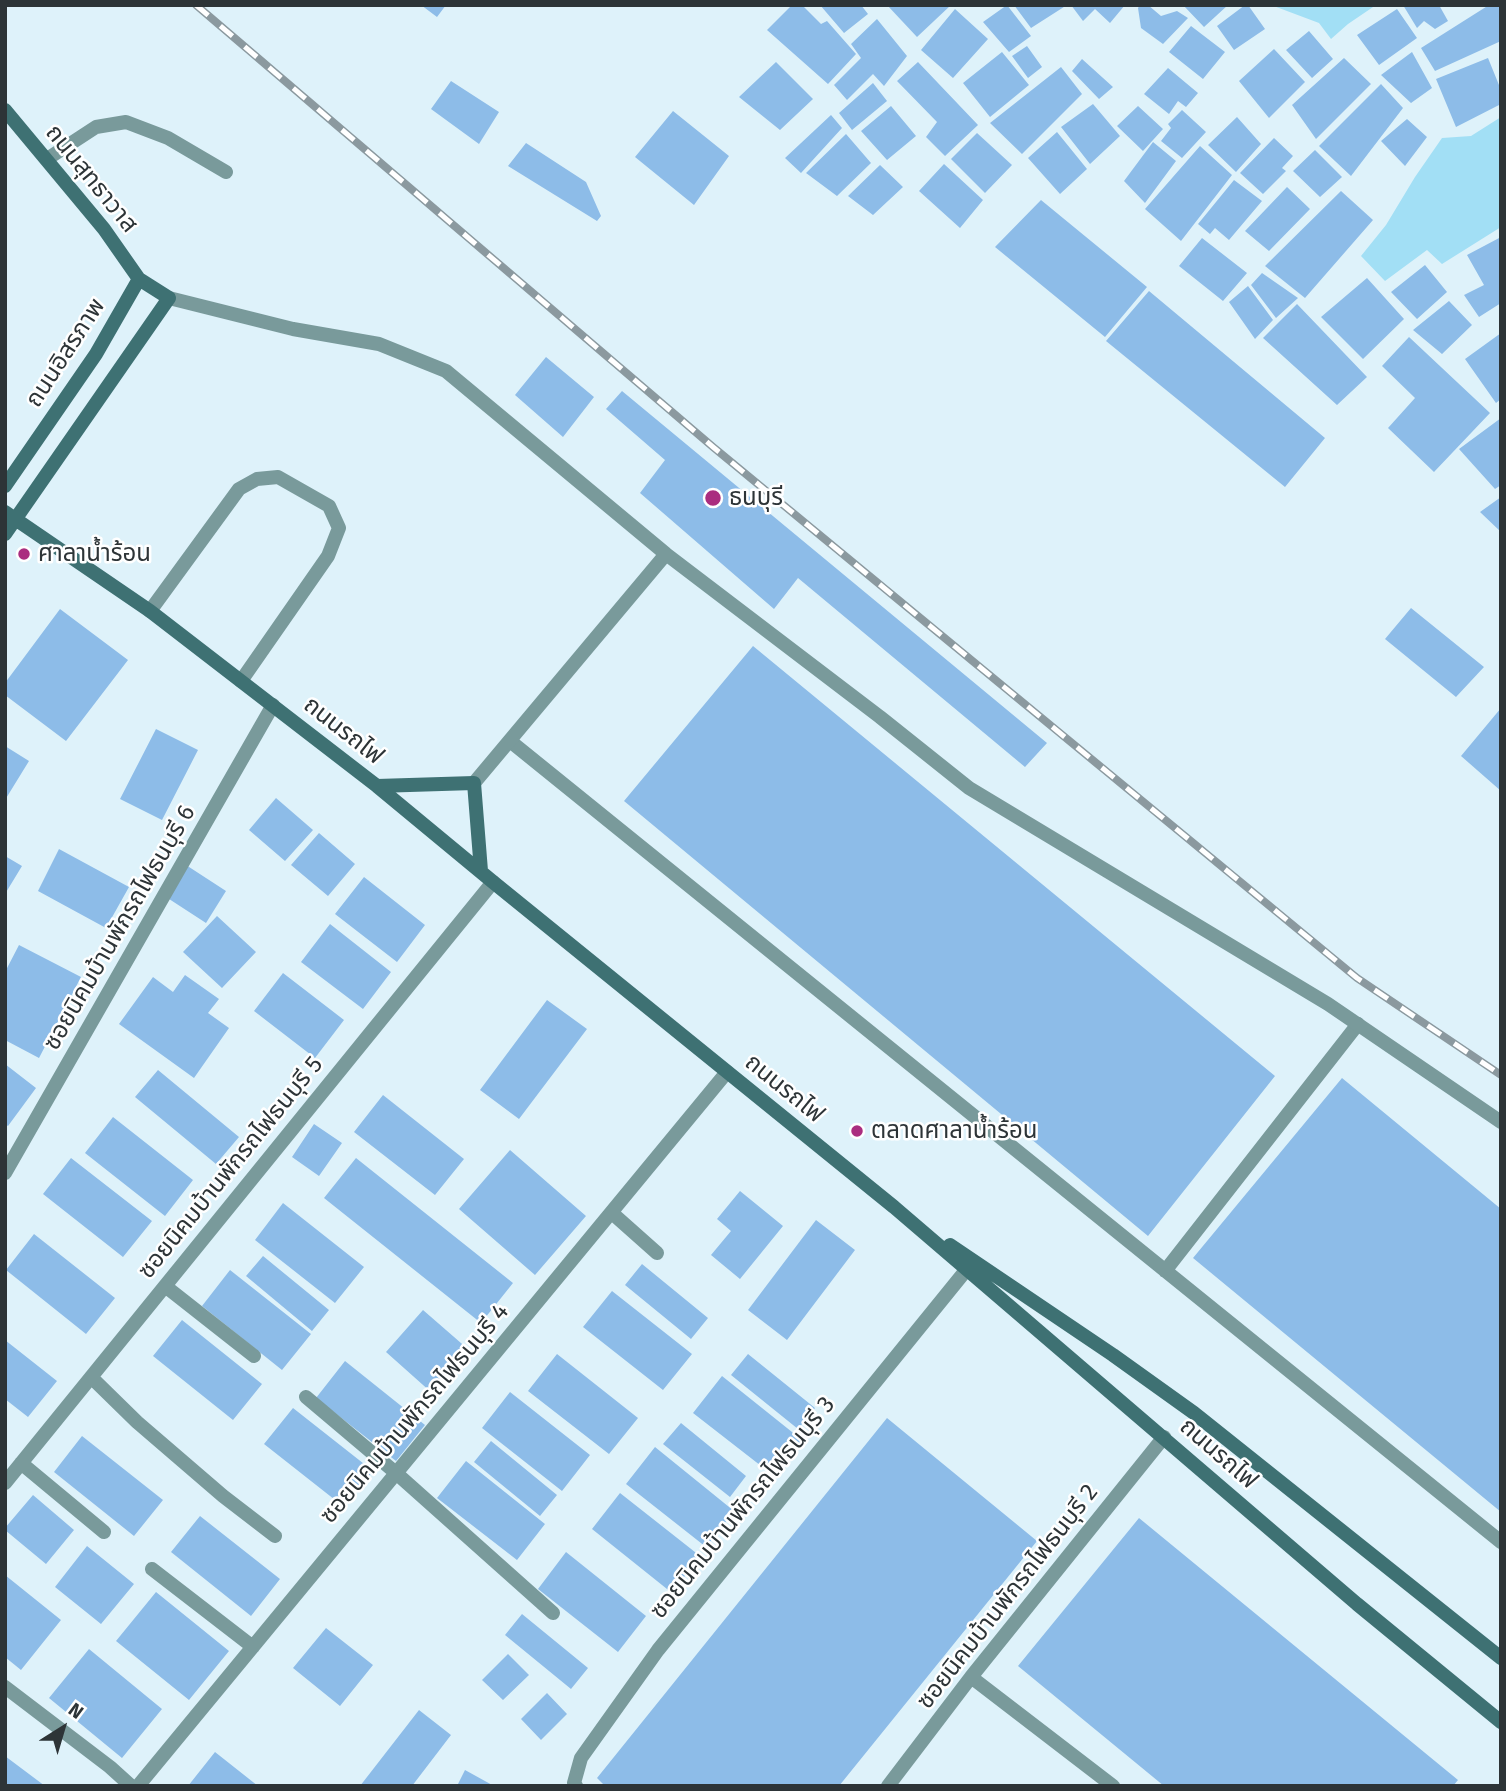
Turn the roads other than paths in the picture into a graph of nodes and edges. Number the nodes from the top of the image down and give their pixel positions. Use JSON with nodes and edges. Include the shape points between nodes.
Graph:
{"nodes":[{"id":1,"x":5,"y":110,"type":"edge"},
{"id":2,"x":47,"y":159,"type":"junction"},
{"id":3,"x":226,"y":172,"type":"dead end"},
{"id":4,"x":139,"y":278,"type":"junction"},
{"id":5,"x":169,"y":298,"type":"junction"},
{"id":6,"x":5,"y":486,"type":"edge"},
{"id":7,"x":10,"y":516,"type":"edge"},
{"id":8,"x":5,"y":534,"type":"edge"},
{"id":9,"x":666,"y":554,"type":"junction"},
{"id":10,"x":150,"y":611,"type":"junction"},
{"id":11,"x":241,"y":681,"type":"junction"},
{"id":12,"x":274,"y":705,"type":"junction"},
{"id":13,"x":510,"y":741,"type":"junction"},
{"id":14,"x":474,"y":783,"type":"junction"},
{"id":15,"x":377,"y":786,"type":"junction"},
{"id":16,"x":481,"y":871,"type":"junction"},
{"id":17,"x":493,"y":882,"type":"junction"},
{"id":18,"x":1358,"y":1024,"type":"junction"},
{"id":19,"x":727,"y":1072,"type":"junction"},
{"id":20,"x":1501,"y":1122,"type":"edge"},
{"id":21,"x":5,"y":1173,"type":"edge"},
{"id":22,"x":894,"y":1207,"type":"junction"},
{"id":23,"x":611,"y":1213,"type":"junction"},
{"id":24,"x":657,"y":1253,"type":"dead end"},
{"id":25,"x":967,"y":1269,"type":"junction"},
{"id":26,"x":1165,"y":1271,"type":"junction"},
{"id":27,"x":165,"y":1286,"type":"junction"},
{"id":28,"x":254,"y":1356,"type":"dead end"},
{"id":29,"x":91,"y":1377,"type":"junction"},
{"id":30,"x":306,"y":1397,"type":"dead end"},
{"id":31,"x":1164,"y":1437,"type":"junction"},
{"id":32,"x":21,"y":1464,"type":"junction"},
{"id":33,"x":396,"y":1473,"type":"junction"},
{"id":34,"x":5,"y":1483,"type":"edge"},
{"id":35,"x":104,"y":1532,"type":"dead end"},
{"id":36,"x":275,"y":1536,"type":"dead end"},
{"id":37,"x":1501,"y":1542,"type":"edge"},
{"id":38,"x":152,"y":1569,"type":"dead end"},
{"id":39,"x":553,"y":1613,"type":"dead end"},
{"id":40,"x":253,"y":1647,"type":"junction"},
{"id":41,"x":1501,"y":1658,"type":"edge"},
{"id":42,"x":971,"y":1677,"type":"junction"},
{"id":43,"x":5,"y":1686,"type":"edge"},
{"id":44,"x":1501,"y":1722,"type":"edge"},
{"id":45,"x":131,"y":1786,"type":"edge"},
{"id":46,"x":138,"y":1786,"type":"edge"},
{"id":47,"x":576,"y":1786,"type":"edge"},
{"id":48,"x":888,"y":1786,"type":"edge"},
{"id":49,"x":1113,"y":1786,"type":"edge"}],
"edges":[{"from":1,"to":2,"type":"street","name":"ถนนสุทธาวาส"},
{"from":2,"to":3,"type":"street","via":[[96,127],[126,122],[168,138]]},
{"from":2,"to":4,"type":"street","name":"ถนนสุทธาวาส"},
{"from":4,"to":5,"type":"street"},
{"from":4,"to":6,"type":"street","name":"ถนนอิสรภาพ","via":[[96,354]]},
{"from":5,"to":7,"type":"street"},
{"from":5,"to":9,"type":"street","via":[[293,329],[379,344],[446,371]]},
{"from":7,"to":8,"type":"street"},
{"from":7,"to":10,"type":"street","name":"ถนนรถไฟ"},
{"from":9,"to":13,"type":"street"},
{"from":9,"to":18,"type":"street","via":[[968,788]]},
{"from":10,"to":11,"type":"street","name":"ถนนรถไฟ"},
{"from":10,"to":11,"type":"street","via":[[239,489],[257,479],[278,477],[329,506],[339,528],[328,556]]},
{"from":11,"to":12,"type":"street","name":"ถนนรถไฟ"},
{"from":12,"to":15,"type":"street","name":"ถนนรถไฟ"},
{"from":12,"to":21,"type":"street","name":"ซอยนิคมบ้านพักรถไฟธนบุรี 6"},
{"from":13,"to":14,"type":"street"},
{"from":13,"to":26,"type":"street"},
{"from":14,"to":15,"type":"street"},
{"from":14,"to":16,"type":"street"},
{"from":15,"to":16,"type":"street","name":"ถนนรถไฟ"},
{"from":16,"to":17,"type":"street","name":"ถนนรถไฟ"},
{"from":17,"to":19,"type":"street","name":"ถนนรถไฟ"},
{"from":17,"to":27,"type":"street","name":"ซอยนิคมบ้านพักรถไฟธนบุรี 5"},
{"from":18,"to":20,"type":"street"},
{"from":18,"to":26,"type":"street"},
{"from":19,"to":22,"type":"street","name":"ถนนรถไฟ"},
{"from":19,"to":23,"type":"street","name":"ซอยนิคมบ้านพักรถไฟธนบุรี 4"},
{"from":22,"to":25,"type":"street","name":"ถนนรถไฟ"},
{"from":22,"to":41,"type":"street","via":[[1194,1413]]},
{"from":23,"to":24,"type":"street"},
{"from":23,"to":33,"type":"street","name":"ซอยนิคมบ้านพักรถไฟธนบุรี 4"},
{"from":25,"to":31,"type":"street","name":"ถนนรถไฟ"},
{"from":25,"to":47,"type":"street","name":"ซอยนิคมบ้านพักรถไฟธนบุรี 3","via":[[658,1650],[581,1758]]},
{"from":26,"to":37,"type":"street"},
{"from":27,"to":28,"type":"street"},
{"from":27,"to":29,"type":"street","name":"ซอยนิคมบ้านพักรถไฟธนบุรี 5"},
{"from":29,"to":32,"type":"street","name":"ซอยนิคมบ้านพักรถไฟธนบุรี 5"},
{"from":29,"to":36,"type":"street","via":[[137,1422]]},
{"from":30,"to":33,"type":"street"},
{"from":31,"to":42,"type":"street","name":"ซอยนิคมบ้านพักรถไฟธนบุรี 2"},
{"from":31,"to":44,"type":"street","name":"ถนนรถไฟ"},
{"from":32,"to":34,"type":"street","name":"ซอยนิคมบ้านพักรถไฟธนบุรี 5"},
{"from":32,"to":35,"type":"street"},
{"from":33,"to":39,"type":"street"},
{"from":33,"to":40,"type":"street","name":"ซอยนิคมบ้านพักรถไฟธนบุรี 4"},
{"from":38,"to":40,"type":"street"},
{"from":40,"to":46,"type":"street","name":"ซอยนิคมบ้านพักรถไฟธนบุรี 4"},
{"from":42,"to":48,"type":"street","name":"ซอยนิคมบ้านพักรถไฟธนบุรี 2"},
{"from":42,"to":49,"type":"street"},
{"from":43,"to":45,"type":"street"}]}
